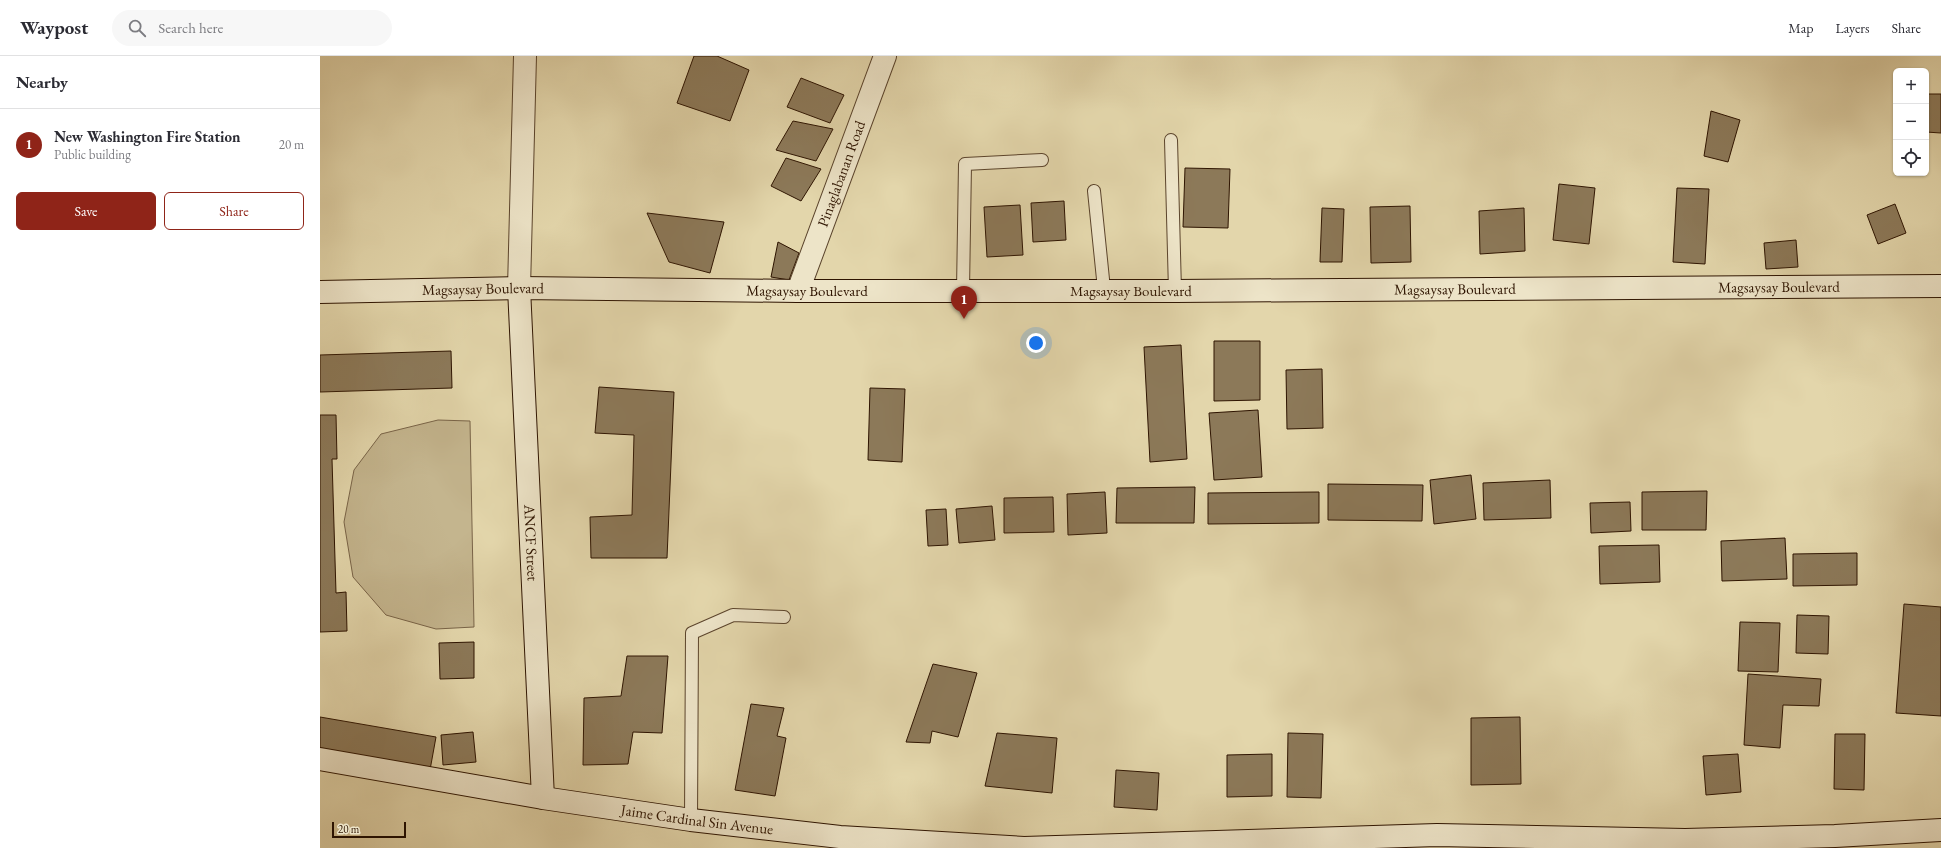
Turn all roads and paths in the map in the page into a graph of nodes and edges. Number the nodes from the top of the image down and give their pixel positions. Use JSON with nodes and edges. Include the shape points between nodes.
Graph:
{"nodes":[{"id":1,"x":525,"y":56,"type":"edge"},
{"id":2,"x":885,"y":56,"type":"edge"},
{"id":3,"x":1172,"y":140,"type":"dead end"},
{"id":4,"x":1042,"y":160,"type":"dead end"},
{"id":5,"x":1094,"y":191,"type":"dead end"},
{"id":6,"x":1941,"y":286,"type":"edge"},
{"id":7,"x":520,"y":288,"type":"junction"},
{"id":8,"x":1104,"y":289,"type":"junction"},
{"id":9,"x":963,"y":290,"type":"junction"},
{"id":10,"x":798,"y":291,"type":"junction"},
{"id":11,"x":1175,"y":291,"type":"junction"},
{"id":12,"x":320,"y":292,"type":"edge"},
{"id":13,"x":784,"y":617,"type":"dead end"},
{"id":14,"x":320,"y":759,"type":"edge"},
{"id":15,"x":543,"y":798,"type":"junction"},
{"id":16,"x":691,"y":820,"type":"junction"},
{"id":17,"x":1941,"y":830,"type":"edge"},
{"id":18,"x":1437,"y":841,"type":"edge"},
{"id":19,"x":840,"y":842,"type":"edge"},
{"id":20,"x":902,"y":844,"type":"edge"},
{"id":21,"x":1024,"y":848,"type":"edge"}],
"edges":[{"from":1,"to":7,"type":"main road","name":"ANCF Street"},
{"from":2,"to":10,"type":"main road","name":"Pinaglabanan Road"},
{"from":3,"to":11,"type":"lane"},
{"from":4,"to":9,"type":"lane","via":[[965,164]]},
{"from":5,"to":8,"type":"lane"},
{"from":6,"to":11,"type":"main road","name":"Magsaysay Boulevard"},
{"from":7,"to":10,"type":"main road","name":"Magsaysay Boulevard"},
{"from":7,"to":12,"type":"main road","name":"Magsaysay Boulevard"},
{"from":7,"to":15,"type":"main road","name":"ANCF Street"},
{"from":8,"to":9,"type":"main road","name":"Magsaysay Boulevard"},
{"from":8,"to":11,"type":"main road","name":"Magsaysay Boulevard"},
{"from":9,"to":10,"type":"main road","name":"Magsaysay Boulevard"},
{"from":13,"to":16,"type":"lane","via":[[733,615],[692,633]]},
{"from":14,"to":15,"type":"main road","name":"Jaime Cardinal Sin Avenue"},
{"from":15,"to":16,"type":"main road","name":"Jaime Cardinal Sin Avenue"},
{"from":16,"to":19,"type":"main road","name":"Jaime Cardinal Sin Avenue"},
{"from":17,"to":18,"type":"main road","name":"Jaime Cardinal Sin Avenue","via":[[1685,840]]},
{"from":18,"to":21,"type":"main road","name":"Jaime Cardinal Sin Avenue"},
{"from":19,"to":20,"type":"main road","name":"Jaime Cardinal Sin Avenue"},
{"from":20,"to":21,"type":"main road","name":"Jaime Cardinal Sin Avenue"}]}
